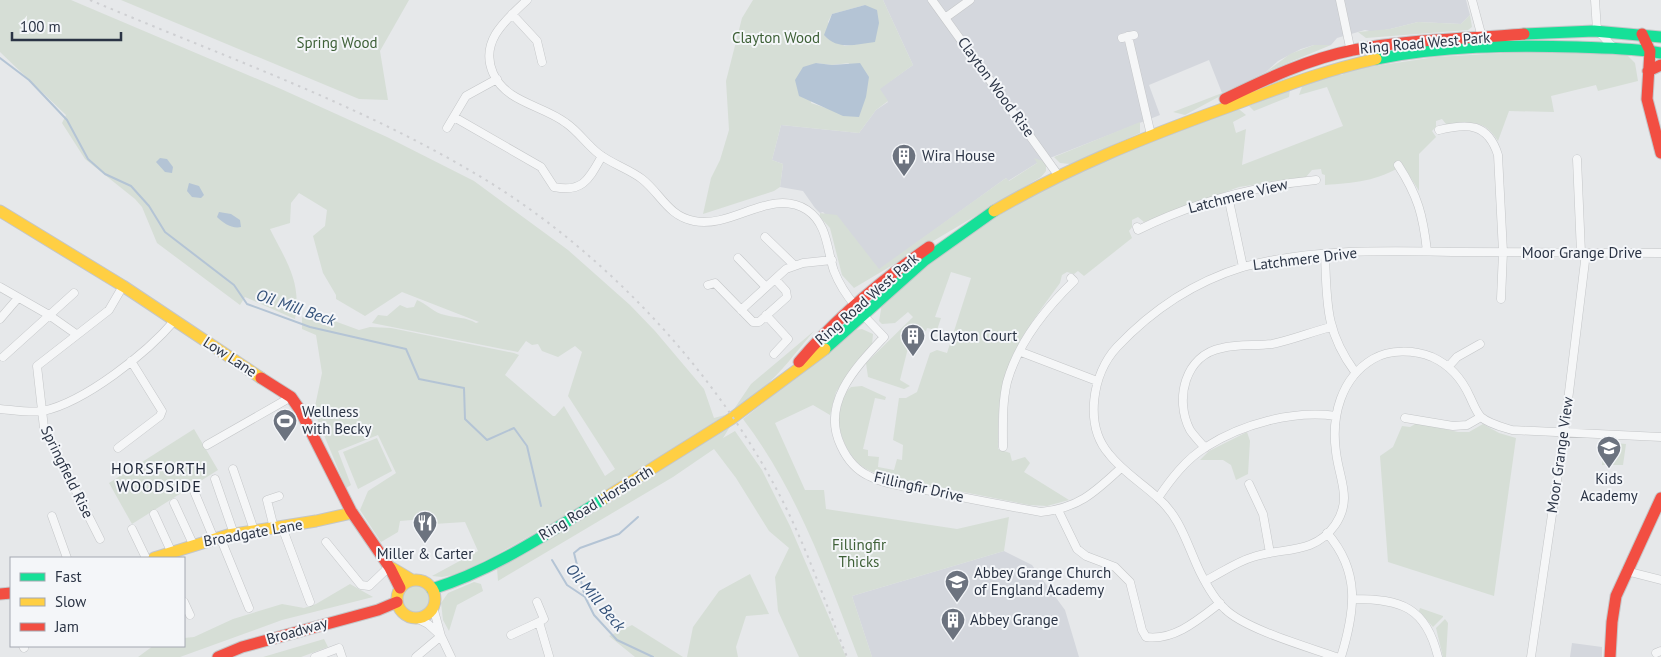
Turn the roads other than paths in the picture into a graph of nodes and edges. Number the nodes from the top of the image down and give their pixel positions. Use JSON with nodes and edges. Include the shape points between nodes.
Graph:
{"nodes":[{"id":1,"x":527,"y":0,"type":"edge"},
{"id":2,"x":932,"y":0,"type":"edge"},
{"id":3,"x":970,"y":0,"type":"edge"},
{"id":4,"x":1340,"y":0,"type":"edge"},
{"id":5,"x":1472,"y":0,"type":"edge"},
{"id":6,"x":1595,"y":0,"type":"edge"},
{"id":7,"x":512,"y":14,"type":"junction"},
{"id":8,"x":945,"y":18,"type":"junction"},
{"id":9,"x":1597,"y":30,"type":"junction"},
{"id":10,"x":1642,"y":34,"type":"junction"},
{"id":11,"x":1128,"y":36,"type":"dead end"},
{"id":12,"x":1661,"y":38,"type":"edge"},
{"id":13,"x":1483,"y":43,"type":"junction"},
{"id":14,"x":1661,"y":43,"type":"edge"},
{"id":15,"x":1578,"y":46,"type":"junction"},
{"id":16,"x":1614,"y":48,"type":"junction"},
{"id":17,"x":1351,"y":50,"type":"junction"},
{"id":18,"x":1656,"y":52,"type":"edge"},
{"id":19,"x":542,"y":62,"type":"dead end"},
{"id":20,"x":1353,"y":64,"type":"junction"},
{"id":21,"x":1661,"y":65,"type":"edge"},
{"id":22,"x":1648,"y":71,"type":"junction"},
{"id":23,"x":497,"y":79,"type":"junction"},
{"id":24,"x":454,"y":117,"type":"junction"},
{"id":25,"x":1175,"y":126,"type":"junction"},
{"id":26,"x":447,"y":128,"type":"dead end"},
{"id":27,"x":1440,"y":130,"type":"dead end"},
{"id":28,"x":1151,"y":136,"type":"junction"},
{"id":29,"x":1661,"y":153,"type":"edge"},
{"id":30,"x":602,"y":156,"type":"junction"},
{"id":31,"x":1577,"y":159,"type":"dead end"},
{"id":32,"x":1398,"y":165,"type":"dead end"},
{"id":33,"x":1058,"y":175,"type":"junction"},
{"id":34,"x":1316,"y":180,"type":"dead end"},
{"id":35,"x":1228,"y":196,"type":"junction"},
{"id":36,"x":0,"y":211,"type":"edge"},
{"id":37,"x":1137,"y":227,"type":"dead end"},
{"id":38,"x":963,"y":231,"type":"junction"},
{"id":39,"x":765,"y":237,"type":"dead end"},
{"id":40,"x":1427,"y":251,"type":"junction"},
{"id":41,"x":1504,"y":252,"type":"junction"},
{"id":42,"x":1583,"y":253,"type":"junction"},
{"id":43,"x":1661,"y":253,"type":"edge"},
{"id":44,"x":1325,"y":255,"type":"junction"},
{"id":45,"x":738,"y":258,"type":"dead end"},
{"id":46,"x":832,"y":260,"type":"junction"},
{"id":47,"x":794,"y":266,"type":"junction"},
{"id":48,"x":1243,"y":267,"type":"junction"},
{"id":49,"x":1071,"y":278,"type":"dead end"},
{"id":50,"x":775,"y":279,"type":"junction"},
{"id":51,"x":708,"y":285,"type":"dead end"},
{"id":52,"x":123,"y":286,"type":"junction"},
{"id":53,"x":0,"y":287,"type":"edge"},
{"id":54,"x":766,"y":287,"type":"junction"},
{"id":55,"x":74,"y":293,"type":"dead end"},
{"id":56,"x":18,"y":298,"type":"junction"},
{"id":57,"x":1501,"y":299,"type":"dead end"},
{"id":58,"x":741,"y":310,"type":"junction"},
{"id":59,"x":860,"y":311,"type":"junction"},
{"id":60,"x":49,"y":315,"type":"junction"},
{"id":61,"x":766,"y":315,"type":"junction"},
{"id":62,"x":0,"y":319,"type":"edge"},
{"id":63,"x":174,"y":320,"type":"junction"},
{"id":64,"x":1330,"y":327,"type":"junction"},
{"id":65,"x":76,"y":334,"type":"junction"},
{"id":66,"x":1480,"y":344,"type":"dead end"},
{"id":67,"x":1021,"y":352,"type":"junction"},
{"id":68,"x":774,"y":354,"type":"dead end"},
{"id":69,"x":3,"y":357,"type":"dead end"},
{"id":70,"x":131,"y":361,"type":"junction"},
{"id":71,"x":1449,"y":366,"type":"junction"},
{"id":72,"x":1356,"y":372,"type":"junction"},
{"id":73,"x":1097,"y":381,"type":"junction"},
{"id":74,"x":782,"y":382,"type":"junction"},
{"id":75,"x":290,"y":397,"type":"junction"},
{"id":76,"x":40,"y":408,"type":"junction"},
{"id":77,"x":0,"y":409,"type":"edge"},
{"id":78,"x":739,"y":413,"type":"joint"},
{"id":79,"x":1336,"y":416,"type":"junction"},
{"id":80,"x":1481,"y":417,"type":"junction"},
{"id":81,"x":1404,"y":418,"type":"dead end"},
{"id":82,"x":1564,"y":433,"type":"junction"},
{"id":83,"x":1661,"y":437,"type":"edge"},
{"id":84,"x":207,"y":445,"type":"dead end"},
{"id":85,"x":1003,"y":447,"type":"dead end"},
{"id":86,"x":118,"y":448,"type":"dead end"},
{"id":87,"x":1204,"y":448,"type":"junction"},
{"id":88,"x":233,"y":468,"type":"dead end"},
{"id":89,"x":1121,"y":468,"type":"junction"},
{"id":90,"x":215,"y":479,"type":"dead end"},
{"id":91,"x":1249,"y":484,"type":"dead end"},
{"id":92,"x":194,"y":491,"type":"dead end"},
{"id":93,"x":279,"y":496,"type":"dead end"},
{"id":94,"x":1158,"y":498,"type":"junction"},
{"id":95,"x":1661,"y":498,"type":"edge"},
{"id":96,"x":174,"y":503,"type":"dead end"},
{"id":97,"x":1058,"y":510,"type":"junction"},
{"id":98,"x":352,"y":513,"type":"junction"},
{"id":99,"x":154,"y":514,"type":"dead end"},
{"id":100,"x":52,"y":516,"type":"dead end"},
{"id":101,"x":1658,"y":516,"type":"edge"},
{"id":102,"x":278,"y":527,"type":"junction"},
{"id":103,"x":132,"y":529,"type":"dead end"},
{"id":104,"x":254,"y":530,"type":"junction"},
{"id":105,"x":1327,"y":533,"type":"junction"},
{"id":106,"x":234,"y":534,"type":"junction"},
{"id":107,"x":217,"y":538,"type":"junction"},
{"id":108,"x":100,"y":539,"type":"dead end"},
{"id":109,"x":326,"y":542,"type":"dead end"},
{"id":110,"x":193,"y":544,"type":"junction"},
{"id":111,"x":1270,"y":553,"type":"junction"},
{"id":112,"x":163,"y":556,"type":"edge"},
{"id":113,"x":67,"y":557,"type":"edge"},
{"id":114,"x":146,"y":557,"type":"edge"},
{"id":115,"x":391,"y":567,"type":"junction"},
{"id":116,"x":1626,"y":571,"type":"junction"},
{"id":117,"x":412,"y":580,"type":"junction"},
{"id":118,"x":1661,"y":580,"type":"edge"},
{"id":119,"x":1206,"y":581,"type":"junction"},
{"id":120,"x":448,"y":584,"type":"junction"},
{"id":121,"x":400,"y":588,"type":"junction"},
{"id":122,"x":432,"y":588,"type":"junction"},
{"id":123,"x":1354,"y":599,"type":"junction"},
{"id":124,"x":310,"y":602,"type":"dead end"},
{"id":125,"x":397,"y":602,"type":"junction"},
{"id":126,"x":537,"y":602,"type":"dead end"},
{"id":127,"x":1220,"y":603,"type":"junction"},
{"id":128,"x":185,"y":604,"type":"edge"},
{"id":129,"x":434,"y":604,"type":"junction"},
{"id":130,"x":249,"y":608,"type":"dead end"},
{"id":131,"x":378,"y":610,"type":"junction"},
{"id":132,"x":190,"y":615,"type":"dead end"},
{"id":133,"x":410,"y":616,"type":"junction"},
{"id":134,"x":539,"y":622,"type":"junction"},
{"id":135,"x":511,"y":635,"type":"dead end"},
{"id":136,"x":440,"y":636,"type":"junction"},
{"id":137,"x":218,"y":657,"type":"edge"},
{"id":138,"x":315,"y":657,"type":"edge"},
{"id":139,"x":342,"y":657,"type":"edge"},
{"id":140,"x":416,"y":657,"type":"edge"},
{"id":141,"x":451,"y":657,"type":"edge"},
{"id":142,"x":548,"y":657,"type":"edge"},
{"id":143,"x":1336,"y":657,"type":"edge"},
{"id":144,"x":1341,"y":657,"type":"edge"},
{"id":145,"x":1438,"y":657,"type":"edge"},
{"id":146,"x":1531,"y":657,"type":"edge"},
{"id":147,"x":1610,"y":657,"type":"edge"}],
"edges":[{"from":1,"to":7,"type":"street"},
{"from":2,"to":8,"type":"street","name":"Clayton Wood Rise"},
{"from":3,"to":8,"type":"street"},
{"from":4,"to":17,"type":"street"},
{"from":5,"to":13,"type":"street"},
{"from":6,"to":9,"type":"street"},
{"from":7,"to":19,"type":"street","via":[[537,41]]},
{"from":7,"to":23,"type":"street","via":[[494,35],[490,49]]},
{"from":8,"to":33,"type":"street","name":"Clayton Wood Rise"},
{"from":9,"to":10,"type":"main road","name":"Ring Road West Park"},
{"from":9,"to":13,"type":"main road","name":"Ring Road West Park","via":[[1548,31]]},
{"from":9,"to":15,"type":"street"},
{"from":9,"to":16,"type":"street"},
{"from":10,"to":12,"type":"main road","name":"Ring Road West Park"},
{"from":10,"to":18,"type":"main road"},
{"from":11,"to":28,"type":"street"},
{"from":13,"to":15,"type":"main road","name":"Ring Road West Park"},
{"from":13,"to":17,"type":"main road","name":"Ring Road West Park","via":[[1388,44]]},
{"from":13,"to":20,"type":"main road","name":"Ring Road West Park"},
{"from":14,"to":18,"type":"main road"},
{"from":15,"to":16,"type":"main road","name":"Ring Road West Park"},
{"from":16,"to":18,"type":"main road","name":"Ring Road West Park"},
{"from":17,"to":20,"type":"street"},
{"from":17,"to":25,"type":"main road","name":"Ring Road West Park","via":[[1307,62]]},
{"from":18,"to":22,"type":"main road"},
{"from":20,"to":25,"type":"main road","name":"Ring Road West Park","via":[[1313,74]]},
{"from":21,"to":22,"type":"main road"},
{"from":22,"to":29,"type":"main road","via":[[1647,99]]},
{"from":23,"to":24,"type":"street","via":[[466,96]]},
{"from":23,"to":30,"type":"street","via":[[508,93],[564,121]]},
{"from":24,"to":26,"type":"street"},
{"from":24,"to":30,"type":"street","via":[[541,167],[554,187],[567,190],[578,187],[590,177]]},
{"from":25,"to":28,"type":"main road","name":"Ring Road West Park"},
{"from":27,"to":41,"type":"street","via":[[1468,126],[1487,135],[1494,144],[1498,156]]},
{"from":28,"to":33,"type":"main road","name":"Ring Road West Park"},
{"from":30,"to":46,"type":"street","via":[[642,179],[668,209],[694,221],[712,223],[771,204],[790,204],[807,210],[825,233]]},
{"from":31,"to":42,"type":"street","name":"Moor Grange View"},
{"from":32,"to":40,"type":"street","via":[[1420,206]]},
{"from":33,"to":38,"type":"main road","name":"Ring Road West Park","via":[[991,211]]},
{"from":34,"to":35,"type":"street","name":"Latchmere View","via":[[1281,183]]},
{"from":35,"to":37,"type":"street","name":"Latchmere View","via":[[1173,213],[1138,230]]},
{"from":35,"to":48,"type":"street"},
{"from":36,"to":52,"type":"main road","name":"Low Lane"},
{"from":38,"to":59,"type":"main road","name":"Ring Road West Park"},
{"from":38,"to":59,"type":"main road","name":"Ring Road West Park","via":[[920,252],[892,273]]},
{"from":39,"to":47,"type":"street"},
{"from":40,"to":41,"type":"street","name":"Latchmere Drive"},
{"from":40,"to":44,"type":"street","name":"Latchmere Drive"},
{"from":41,"to":42,"type":"street","name":"Moor Grange Drive"},
{"from":41,"to":57,"type":"street"},
{"from":42,"to":43,"type":"street","name":"Moor Grange Drive"},
{"from":42,"to":82,"type":"street","name":"Moor Grange View"},
{"from":44,"to":48,"type":"street","name":"Latchmere Drive"},
{"from":44,"to":64,"type":"street"},
{"from":45,"to":54,"type":"street"},
{"from":46,"to":47,"type":"street"},
{"from":46,"to":59,"type":"street","via":[[842,287]]},
{"from":47,"to":50,"type":"street"},
{"from":48,"to":73,"type":"street","name":"Latchmere Drive","via":[[1175,297],[1154,312],[1112,353]]},
{"from":49,"to":67,"type":"street","via":[[1074,281],[1050,304]]},
{"from":50,"to":54,"type":"street"},
{"from":50,"to":61,"type":"street","via":[[787,297]]},
{"from":51,"to":58,"type":"street","via":[[715,283]]},
{"from":52,"to":63,"type":"main road","name":"Low Lane"},
{"from":52,"to":65,"type":"street","via":[[109,310]]},
{"from":53,"to":56,"type":"street"},
{"from":54,"to":58,"type":"street"},
{"from":55,"to":60,"type":"street"},
{"from":56,"to":60,"type":"street"},
{"from":56,"to":62,"type":"street"},
{"from":58,"to":61,"type":"street","via":[[753,322],[759,322]]},
{"from":59,"to":74,"type":"main road","name":"Ring Road West Park","via":[[828,348]]},
{"from":59,"to":74,"type":"main road","name":"Ring Road West Park","via":[[835,332],[821,336]]},
{"from":59,"to":97,"type":"street","name":"Fillingfir Drive","via":[[884,337],[841,390],[834,415],[838,441],[856,468],[870,477],[916,488],[1042,512]]},
{"from":60,"to":65,"type":"street"},
{"from":60,"to":69,"type":"street"},
{"from":61,"to":68,"type":"street","via":[[788,339]]},
{"from":63,"to":70,"type":"street","via":[[158,340]]},
{"from":63,"to":75,"type":"main road","name":"Low Lane"},
{"from":64,"to":72,"type":"street","via":[[1342,354]]},
{"from":64,"to":87,"type":"street","via":[[1272,344],[1221,348],[1202,357],[1188,374],[1182,395],[1190,431]]},
{"from":65,"to":76,"type":"street","name":"Springfield Rise","via":[[37,366]]},
{"from":66,"to":71,"type":"street","via":[[1456,357]]},
{"from":67,"to":73,"type":"street"},
{"from":67,"to":85,"type":"street","via":[[1008,382]]},
{"from":70,"to":76,"type":"street","via":[[70,402]]},
{"from":70,"to":86,"type":"street","via":[[162,411],[160,416]]},
{"from":71,"to":72,"type":"street","via":[[1416,352],[1400,352],[1378,356]]},
{"from":71,"to":80,"type":"street","via":[[1464,383]]},
{"from":72,"to":79,"type":"street","via":[[1341,395]]},
{"from":73,"to":89,"type":"street","name":"Latchmere Drive","via":[[1094,402],[1096,426],[1107,452]]},
{"from":74,"to":78,"type":"main road","name":"Ring Road West Park"},
{"from":75,"to":84,"type":"street"},
{"from":75,"to":98,"type":"main road","name":"Low Lane","via":[[308,420]]},
{"from":76,"to":77,"type":"street"},
{"from":76,"to":108,"type":"street","name":"Springfield Rise","via":[[44,428]]},
{"from":78,"to":120,"type":"main road","name":"Ring Road Horsforth","via":[[628,486],[502,558]]},
{"from":79,"to":87,"type":"street","via":[[1321,414],[1285,418],[1229,435]]},
{"from":79,"to":105,"type":"street","via":[[1336,452],[1344,484],[1343,502],[1340,515]]},
{"from":80,"to":81,"type":"street","via":[[1468,426]]},
{"from":80,"to":82,"type":"street","via":[[1512,430]]},
{"from":82,"to":83,"type":"street"},
{"from":82,"to":146,"type":"street","name":"Moor Grange View"},
{"from":87,"to":94,"type":"street","via":[[1171,478]]},
{"from":88,"to":104,"type":"street"},
{"from":89,"to":94,"type":"street","name":"Latchmere Drive"},
{"from":89,"to":97,"type":"street","name":"Fillingfir Drive","via":[[1080,503]]},
{"from":90,"to":106,"type":"street"},
{"from":91,"to":111,"type":"street","via":[[1263,514]]},
{"from":92,"to":107,"type":"street"},
{"from":93,"to":102,"type":"street","via":[[267,500]]},
{"from":94,"to":119,"type":"street","name":"Latchmere Drive","via":[[1174,515]]},
{"from":95,"to":101,"type":"main road"},
{"from":96,"to":110,"type":"street"},
{"from":97,"to":127,"type":"street","via":[[1077,549],[1115,567],[1130,582],[1146,637],[1161,638],[1189,626]]},
{"from":98,"to":102,"type":"main road","name":"Broadgate Lane"},
{"from":98,"to":115,"type":"main road","name":"Low Lane"},
{"from":99,"to":112,"type":"street"},
{"from":100,"to":113,"type":"street"},
{"from":101,"to":116,"type":"main road"},
{"from":102,"to":104,"type":"main road","name":"Broadgate Lane"},
{"from":102,"to":124,"type":"street"},
{"from":103,"to":114,"type":"street"},
{"from":104,"to":106,"type":"main road","name":"Broadgate Lane"},
{"from":105,"to":111,"type":"street","via":[[1318,542],[1304,548]]},
{"from":105,"to":123,"type":"street","via":[[1341,549]]},
{"from":106,"to":107,"type":"main road","name":"Broadgate Lane"},
{"from":107,"to":110,"type":"main road","name":"Broadgate Lane"},
{"from":107,"to":130,"type":"street"},
{"from":109,"to":115,"type":"street","via":[[361,585],[369,586]]},
{"from":110,"to":112,"type":"main road","name":"Broadgate Lane"},
{"from":111,"to":119,"type":"street","via":[[1236,564]]},
{"from":115,"to":117,"type":"main road","name":"Low Lane"},
{"from":115,"to":121,"type":"main road","name":"Low Lane"},
{"from":116,"to":118,"type":"street"},
{"from":116,"to":147,"type":"main road","via":[[1612,612]]},
{"from":117,"to":121,"type":"main road"},
{"from":117,"to":122,"type":"main road"},
{"from":119,"to":127,"type":"street","name":"Latchmere Drive"},
{"from":120,"to":122,"type":"main road"},
{"from":120,"to":129,"type":"main road"},
{"from":121,"to":125,"type":"main road"},
{"from":122,"to":129,"type":"main road"},
{"from":123,"to":144,"type":"street","via":[[1350,629]]},
{"from":123,"to":145,"type":"street","via":[[1387,600],[1406,607],[1424,623]]},
{"from":125,"to":131,"type":"main road","name":"Broadway"},
{"from":125,"to":133,"type":"main road"},
{"from":126,"to":134,"type":"street","via":[[544,618]]},
{"from":127,"to":143,"type":"street","name":"Latchmere Drive","via":[[1239,619]]},
{"from":128,"to":132,"type":"street"},
{"from":129,"to":133,"type":"main road","via":[[426,615]]},
{"from":129,"to":136,"type":"street"},
{"from":131,"to":133,"type":"main road"},
{"from":131,"to":137,"type":"main road","name":"Broadway","via":[[242,647]]},
{"from":133,"to":136,"type":"street","via":[[428,624]]},
{"from":134,"to":135,"type":"street"},
{"from":134,"to":142,"type":"street"},
{"from":136,"to":140,"type":"street"},
{"from":136,"to":141,"type":"street"},
{"from":138,"to":139,"type":"street","via":[[339,648]]}]}
